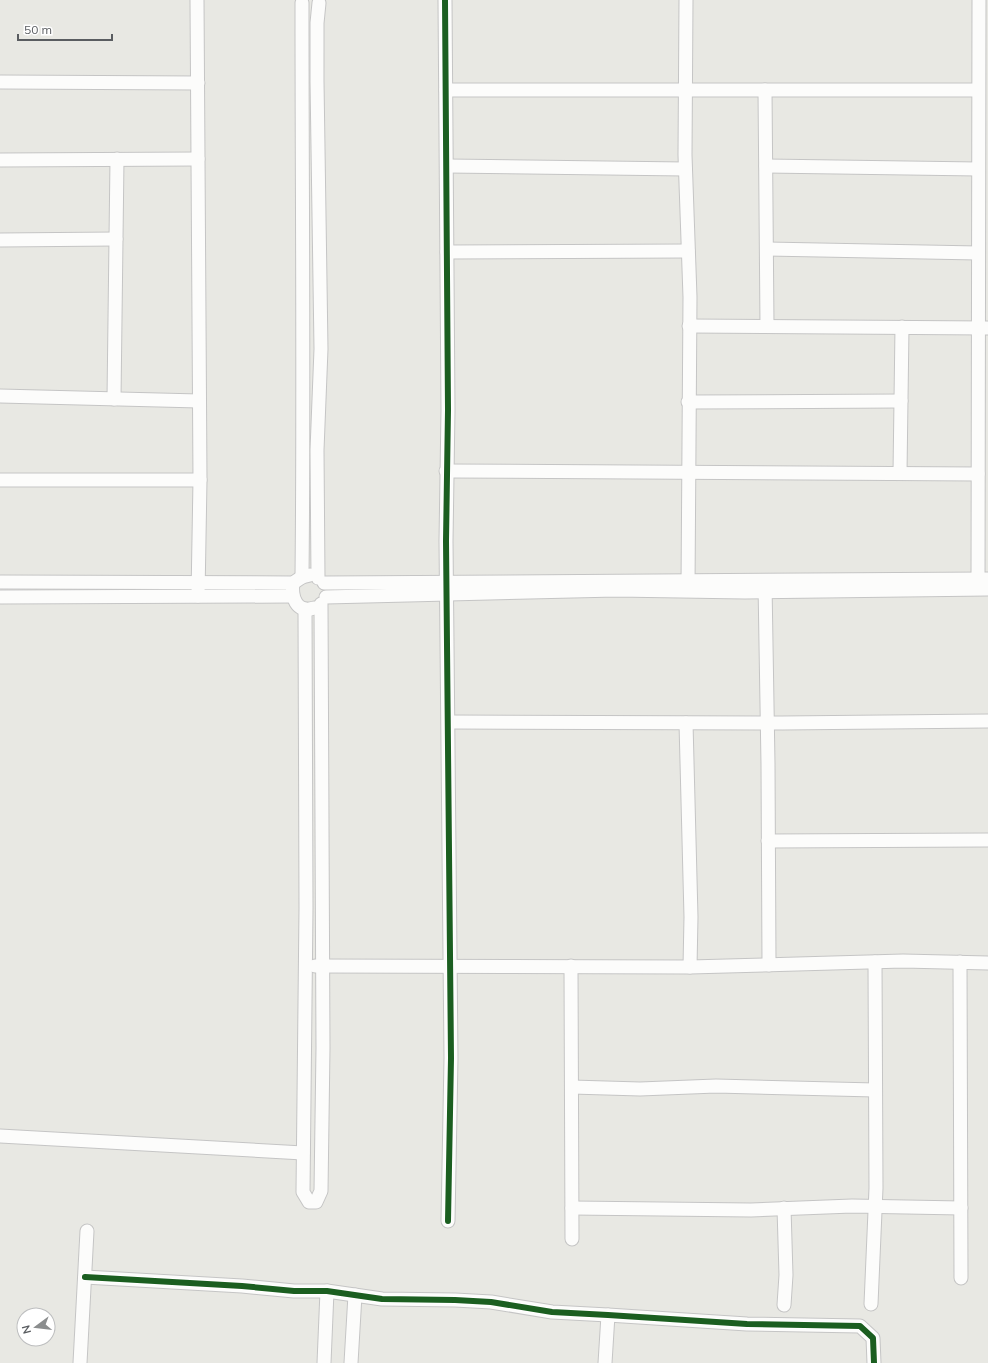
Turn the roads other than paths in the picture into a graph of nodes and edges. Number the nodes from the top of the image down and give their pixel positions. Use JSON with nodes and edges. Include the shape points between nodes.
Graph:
{"nodes":[{"id":1,"x":197,"y":0,"type":"edge"},
{"id":2,"x":445,"y":0,"type":"edge"},
{"id":3,"x":686,"y":0,"type":"edge"},
{"id":4,"x":979,"y":0,"type":"edge"},
{"id":5,"x":321,"y":1,"type":"edge"},
{"id":6,"x":300,"y":2,"type":"edge"},
{"id":7,"x":0,"y":82,"type":"edge"},
{"id":8,"x":198,"y":83,"type":"junction"},
{"id":9,"x":446,"y":90,"type":"junction"},
{"id":10,"x":686,"y":90,"type":"junction"},
{"id":11,"x":766,"y":90,"type":"junction"},
{"id":12,"x":978,"y":90,"type":"junction"},
{"id":13,"x":117,"y":159,"type":"junction"},
{"id":14,"x":198,"y":159,"type":"junction"},
{"id":15,"x":0,"y":160,"type":"edge"},
{"id":16,"x":447,"y":166,"type":"junction"},
{"id":17,"x":766,"y":166,"type":"junction"},
{"id":18,"x":686,"y":169,"type":"junction"},
{"id":19,"x":978,"y":169,"type":"junction"},
{"id":20,"x":116,"y":238,"type":"junction"},
{"id":21,"x":0,"y":240,"type":"edge"},
{"id":22,"x":767,"y":249,"type":"junction"},
{"id":23,"x":447,"y":252,"type":"junction"},
{"id":24,"x":688,"y":252,"type":"junction"},
{"id":25,"x":978,"y":253,"type":"junction"},
{"id":26,"x":689,"y":326,"type":"junction"},
{"id":27,"x":767,"y":326,"type":"junction"},
{"id":28,"x":902,"y":327,"type":"junction"},
{"id":29,"x":983,"y":328,"type":"edge"},
{"id":30,"x":0,"y":396,"type":"edge"},
{"id":31,"x":114,"y":399,"type":"junction"},
{"id":32,"x":199,"y":401,"type":"junction"},
{"id":33,"x":901,"y":401,"type":"junction"},
{"id":34,"x":688,"y":402,"type":"junction"},
{"id":35,"x":446,"y":471,"type":"junction"},
{"id":36,"x":688,"y":472,"type":"junction"},
{"id":37,"x":900,"y":473,"type":"junction"},
{"id":38,"x":978,"y":474,"type":"junction"},
{"id":39,"x":0,"y":480,"type":"edge"},
{"id":40,"x":200,"y":480,"type":"junction"},
{"id":41,"x":298,"y":580,"type":"junction"},
{"id":42,"x":321,"y":581,"type":"junction"},
{"id":43,"x":0,"y":582,"type":"edge"},
{"id":44,"x":198,"y":582,"type":"junction"},
{"id":45,"x":983,"y":585,"type":"edge"},
{"id":46,"x":688,"y":586,"type":"junction"},
{"id":47,"x":765,"y":586,"type":"junction"},
{"id":48,"x":447,"y":588,"type":"junction"},
{"id":49,"x":198,"y":596,"type":"junction"},
{"id":50,"x":292,"y":596,"type":"junction"},
{"id":51,"x":0,"y":597,"type":"edge"},
{"id":52,"x":323,"y":600,"type":"junction"},
{"id":53,"x":306,"y":609,"type":"junction"},
{"id":54,"x":988,"y":721,"type":"edge"},
{"id":55,"x":449,"y":722,"type":"junction"},
{"id":56,"x":686,"y":723,"type":"junction"},
{"id":57,"x":767,"y":723,"type":"junction"},
{"id":58,"x":988,"y":840,"type":"edge"},
{"id":59,"x":768,"y":841,"type":"junction"},
{"id":60,"x":874,"y":962,"type":"junction"},
{"id":61,"x":960,"y":962,"type":"junction"},
{"id":62,"x":988,"y":963,"type":"edge"},
{"id":63,"x":305,"y":966,"type":"junction"},
{"id":64,"x":323,"y":966,"type":"junction"},
{"id":65,"x":450,"y":966,"type":"junction"},
{"id":66,"x":571,"y":966,"type":"junction"},
{"id":67,"x":769,"y":966,"type":"junction"},
{"id":68,"x":690,"y":967,"type":"junction"},
{"id":69,"x":572,"y":1087,"type":"junction"},
{"id":70,"x":875,"y":1090,"type":"junction"},
{"id":71,"x":0,"y":1136,"type":"edge"},
{"id":72,"x":303,"y":1153,"type":"junction"},
{"id":73,"x":875,"y":1207,"type":"junction"},
{"id":74,"x":572,"y":1208,"type":"junction"},
{"id":75,"x":784,"y":1208,"type":"junction"},
{"id":76,"x":961,"y":1208,"type":"junction"},
{"id":77,"x":448,"y":1221,"type":"dead end"},
{"id":78,"x":87,"y":1230,"type":"dead end"},
{"id":79,"x":572,"y":1239,"type":"dead end"},
{"id":80,"x":85,"y":1277,"type":"junction"},
{"id":81,"x":961,"y":1278,"type":"dead end"},
{"id":82,"x":327,"y":1291,"type":"junction"},
{"id":83,"x":355,"y":1295,"type":"junction"},
{"id":84,"x":871,"y":1304,"type":"dead end"},
{"id":85,"x":784,"y":1305,"type":"dead end"},
{"id":86,"x":608,"y":1315,"type":"junction"},
{"id":87,"x":80,"y":1363,"type":"edge"},
{"id":88,"x":324,"y":1363,"type":"edge"},
{"id":89,"x":350,"y":1363,"type":"edge"},
{"id":90,"x":605,"y":1363,"type":"edge"},
{"id":91,"x":874,"y":1363,"type":"edge"}],
"edges":[{"from":1,"to":8,"type":"street"},
{"from":2,"to":9,"type":"street"},
{"from":3,"to":10,"type":"street"},
{"from":4,"to":12,"type":"street"},
{"from":5,"to":6,"type":"street","via":[[311,6]]},
{"from":5,"to":42,"type":"street","via":[[317,23],[321,349],[317,457]]},
{"from":6,"to":41,"type":"street","via":[[303,176]]},
{"from":7,"to":8,"type":"street"},
{"from":8,"to":14,"type":"street"},
{"from":9,"to":10,"type":"street"},
{"from":9,"to":16,"type":"street"},
{"from":10,"to":11,"type":"street"},
{"from":10,"to":18,"type":"street"},
{"from":11,"to":12,"type":"street"},
{"from":11,"to":17,"type":"street"},
{"from":12,"to":19,"type":"street"},
{"from":13,"to":14,"type":"street"},
{"from":13,"to":15,"type":"street"},
{"from":13,"to":20,"type":"street"},
{"from":14,"to":32,"type":"street"},
{"from":16,"to":18,"type":"street"},
{"from":16,"to":23,"type":"street"},
{"from":17,"to":19,"type":"street"},
{"from":17,"to":22,"type":"street"},
{"from":18,"to":24,"type":"street"},
{"from":19,"to":25,"type":"street"},
{"from":20,"to":21,"type":"street"},
{"from":20,"to":31,"type":"street"},
{"from":22,"to":25,"type":"street"},
{"from":22,"to":27,"type":"street"},
{"from":23,"to":24,"type":"street"},
{"from":23,"to":35,"type":"street"},
{"from":24,"to":26,"type":"street"},
{"from":25,"to":29,"type":"street"},
{"from":26,"to":27,"type":"street"},
{"from":26,"to":34,"type":"street"},
{"from":27,"to":28,"type":"street"},
{"from":28,"to":29,"type":"street"},
{"from":28,"to":33,"type":"street"},
{"from":29,"to":38,"type":"street"},
{"from":30,"to":31,"type":"street"},
{"from":31,"to":32,"type":"street"},
{"from":32,"to":40,"type":"street"},
{"from":33,"to":34,"type":"street"},
{"from":33,"to":37,"type":"street"},
{"from":34,"to":36,"type":"street"},
{"from":35,"to":36,"type":"street"},
{"from":35,"to":48,"type":"street"},
{"from":36,"to":37,"type":"street"},
{"from":36,"to":46,"type":"street"},
{"from":37,"to":38,"type":"street"},
{"from":38,"to":45,"type":"street"},
{"from":39,"to":40,"type":"street"},
{"from":40,"to":44,"type":"street"},
{"from":41,"to":42,"type":"street","via":[[313,576]]},
{"from":41,"to":44,"type":"street"},
{"from":41,"to":50,"type":"street"},
{"from":42,"to":48,"type":"street"},
{"from":42,"to":52,"type":"street"},
{"from":43,"to":44,"type":"street"},
{"from":44,"to":49,"type":"street"},
{"from":45,"to":47,"type":"street"},
{"from":46,"to":47,"type":"street"},
{"from":46,"to":48,"type":"street"},
{"from":47,"to":57,"type":"street"},
{"from":48,"to":52,"type":"street"},
{"from":48,"to":55,"type":"street"},
{"from":49,"to":50,"type":"street"},
{"from":49,"to":51,"type":"street"},
{"from":50,"to":53,"type":"street","via":[[296,604]]},
{"from":52,"to":53,"type":"street","via":[[316,608]]},
{"from":52,"to":64,"type":"street"},
{"from":53,"to":63,"type":"street"},
{"from":54,"to":57,"type":"street"},
{"from":55,"to":56,"type":"street"},
{"from":55,"to":65,"type":"street"},
{"from":56,"to":57,"type":"street"},
{"from":56,"to":68,"type":"street"},
{"from":57,"to":59,"type":"street"},
{"from":58,"to":59,"type":"street"},
{"from":59,"to":67,"type":"street"},
{"from":60,"to":61,"type":"street"},
{"from":60,"to":67,"type":"street"},
{"from":60,"to":70,"type":"street"},
{"from":61,"to":62,"type":"street"},
{"from":61,"to":76,"type":"street"},
{"from":63,"to":64,"type":"street"},
{"from":63,"to":72,"type":"street"},
{"from":64,"to":65,"type":"street"},
{"from":64,"to":72,"type":"street","via":[[321,1191],[316,1202],[309,1202],[303,1192]]},
{"from":65,"to":66,"type":"street"},
{"from":65,"to":77,"type":"street"},
{"from":66,"to":68,"type":"street"},
{"from":66,"to":69,"type":"street"},
{"from":67,"to":68,"type":"street"},
{"from":69,"to":70,"type":"street","via":[[716,1086]]},
{"from":69,"to":74,"type":"street"},
{"from":70,"to":73,"type":"street"},
{"from":71,"to":72,"type":"street"},
{"from":73,"to":75,"type":"street"},
{"from":73,"to":76,"type":"street"},
{"from":73,"to":84,"type":"street"},
{"from":74,"to":75,"type":"street"},
{"from":74,"to":79,"type":"street"},
{"from":75,"to":85,"type":"street"},
{"from":76,"to":81,"type":"street"},
{"from":78,"to":80,"type":"street"},
{"from":80,"to":82,"type":"street"},
{"from":80,"to":87,"type":"street"},
{"from":82,"to":83,"type":"street"},
{"from":82,"to":88,"type":"street"},
{"from":83,"to":86,"type":"street","via":[[382,1299],[491,1302],[552,1312]]},
{"from":83,"to":89,"type":"street"},
{"from":86,"to":90,"type":"street"},
{"from":86,"to":91,"type":"street","via":[[748,1324],[860,1326],[873,1338]]}]}
